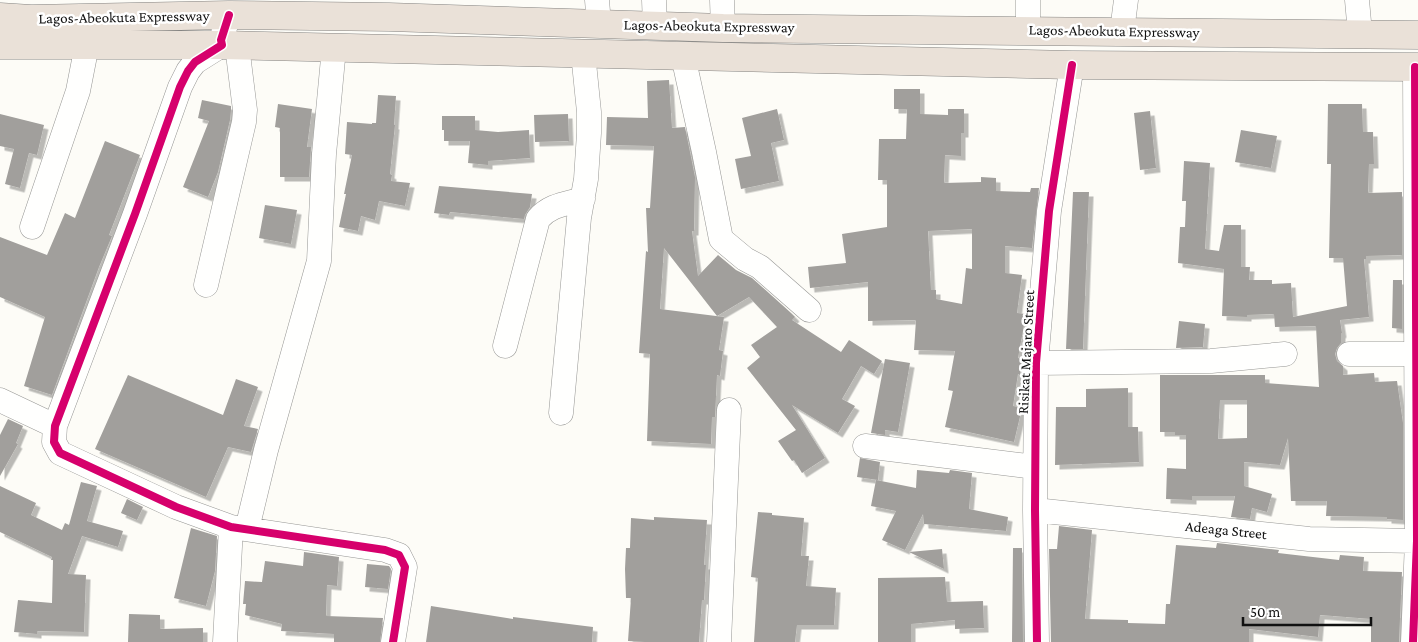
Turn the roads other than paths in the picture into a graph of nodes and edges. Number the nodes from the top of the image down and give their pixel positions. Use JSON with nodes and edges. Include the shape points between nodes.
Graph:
{"nodes":[{"id":1,"x":722,"y":0,"type":"edge"},
{"id":2,"x":1028,"y":0,"type":"edge"},
{"id":3,"x":1126,"y":0,"type":"edge"},
{"id":4,"x":1357,"y":0,"type":"edge"},
{"id":5,"x":308,"y":8,"type":"edge"},
{"id":6,"x":376,"y":9,"type":"edge"},
{"id":7,"x":598,"y":12,"type":"edge"},
{"id":8,"x":655,"y":13,"type":"edge"},
{"id":9,"x":230,"y":15,"type":"junction"},
{"id":10,"x":0,"y":17,"type":"edge"},
{"id":11,"x":722,"y":28,"type":"junction"},
{"id":12,"x":1028,"y":30,"type":"junction"},
{"id":13,"x":1122,"y":31,"type":"junction"},
{"id":14,"x":1360,"y":33,"type":"junction"},
{"id":15,"x":1418,"y":35,"type":"edge"},
{"id":16,"x":0,"y":45,"type":"edge"},
{"id":17,"x":87,"y":45,"type":"junction"},
{"id":18,"x":229,"y":46,"type":"junction"},
{"id":19,"x":334,"y":48,"type":"junction"},
{"id":20,"x":583,"y":53,"type":"junction"},
{"id":21,"x":683,"y":56,"type":"junction"},
{"id":22,"x":1072,"y":65,"type":"junction"},
{"id":23,"x":1416,"y":67,"type":"edge"},
{"id":24,"x":583,"y":199,"type":"junction"},
{"id":25,"x":32,"y":227,"type":"dead end"},
{"id":26,"x":206,"y":285,"type":"dead end"},
{"id":27,"x":809,"y":310,"type":"dead end"},
{"id":28,"x":505,"y":346,"type":"dead end"},
{"id":29,"x":1285,"y":354,"type":"dead end"},
{"id":30,"x":1349,"y":354,"type":"dead end"},
{"id":31,"x":1417,"y":354,"type":"edge"},
{"id":32,"x":1036,"y":363,"type":"junction"},
{"id":33,"x":0,"y":400,"type":"edge"},
{"id":34,"x":729,"y":410,"type":"dead end"},
{"id":35,"x":561,"y":413,"type":"dead end"},
{"id":36,"x":55,"y":426,"type":"junction"},
{"id":37,"x":864,"y":446,"type":"dead end"},
{"id":38,"x":1035,"y":467,"type":"junction"},
{"id":39,"x":1034,"y":510,"type":"junction"},
{"id":40,"x":239,"y":528,"type":"junction"},
{"id":41,"x":1418,"y":541,"type":"edge"},
{"id":42,"x":226,"y":642,"type":"edge"},
{"id":43,"x":393,"y":642,"type":"edge"},
{"id":44,"x":719,"y":642,"type":"edge"},
{"id":45,"x":1037,"y":642,"type":"edge"},
{"id":46,"x":1414,"y":642,"type":"edge"}],
"edges":[{"from":1,"to":11,"type":"street"},
{"from":2,"to":12,"type":"street"},
{"from":3,"to":13,"type":"street"},
{"from":4,"to":14,"type":"street"},
{"from":5,"to":6,"type":"highway","name":"Lagos-Abeokuta Expressway"},
{"from":5,"to":9,"type":"highway","name":"Lagos-Abeokuta Expressway"},
{"from":6,"to":7,"type":"highway","name":"Lagos-Abeokuta Expressway"},
{"from":7,"to":8,"type":"highway","name":"Lagos-Abeokuta Expressway"},
{"from":8,"to":11,"type":"highway","name":"Lagos-Abeokuta Expressway"},
{"from":9,"to":10,"type":"highway","name":"Lagos-Abeokuta Expressway"},
{"from":9,"to":18,"type":"street","via":[[221,40]]},
{"from":11,"to":12,"type":"highway","name":"Lagos-Abeokuta Expressway"},
{"from":12,"to":13,"type":"highway","name":"Lagos-Abeokuta Expressway"},
{"from":13,"to":14,"type":"highway","name":"Lagos-Abeokuta Expressway"},
{"from":14,"to":15,"type":"highway","name":"Lagos-Abeokuta Expressway"},
{"from":16,"to":17,"type":"highway","name":"Lagos-Abeokuta Expressway"},
{"from":17,"to":18,"type":"highway","name":"Lagos-Abeokuta Expressway"},
{"from":17,"to":25,"type":"street","via":[[78,91]]},
{"from":18,"to":19,"type":"highway","name":"Lagos-Abeokuta Expressway"},
{"from":18,"to":26,"type":"street","via":[[245,110]]},
{"from":18,"to":36,"type":"street","via":[[195,62],[180,87]]},
{"from":19,"to":20,"type":"highway","name":"Lagos-Abeokuta Expressway"},
{"from":19,"to":40,"type":"street","via":[[324,154],[319,261],[266,450]]},
{"from":20,"to":21,"type":"highway","name":"Lagos-Abeokuta Expressway"},
{"from":20,"to":24,"type":"street","via":[[589,119]]},
{"from":21,"to":22,"type":"highway","name":"Lagos-Abeokuta Expressway"},
{"from":21,"to":27,"type":"street","via":[[721,239],[745,260],[760,267]]},
{"from":22,"to":23,"type":"highway","name":"Lagos-Abeokuta Expressway"},
{"from":22,"to":32,"type":"street","name":"Risikat Majaro Street","via":[[1049,211]]},
{"from":23,"to":31,"type":"street"},
{"from":24,"to":28,"type":"street","via":[[553,207],[538,219]]},
{"from":24,"to":35,"type":"street"},
{"from":29,"to":32,"type":"street","via":[[1194,362]]},
{"from":30,"to":31,"type":"street"},
{"from":31,"to":41,"type":"street"},
{"from":32,"to":38,"type":"street","name":"Risikat Majaro Street"},
{"from":33,"to":36,"type":"street"},
{"from":34,"to":44,"type":"street"},
{"from":36,"to":40,"type":"street","via":[[54,442],[60,453],[176,507]]},
{"from":37,"to":38,"type":"street"},
{"from":38,"to":39,"type":"street","name":"Risikat Majaro Street"},
{"from":39,"to":41,"type":"street","name":"Adeaga Street","via":[[1309,539]]},
{"from":39,"to":45,"type":"street","name":"Risikat Majaro Street"},
{"from":40,"to":42,"type":"street"},
{"from":40,"to":43,"type":"street","via":[[400,555],[405,567]]},
{"from":41,"to":46,"type":"street"}]}
